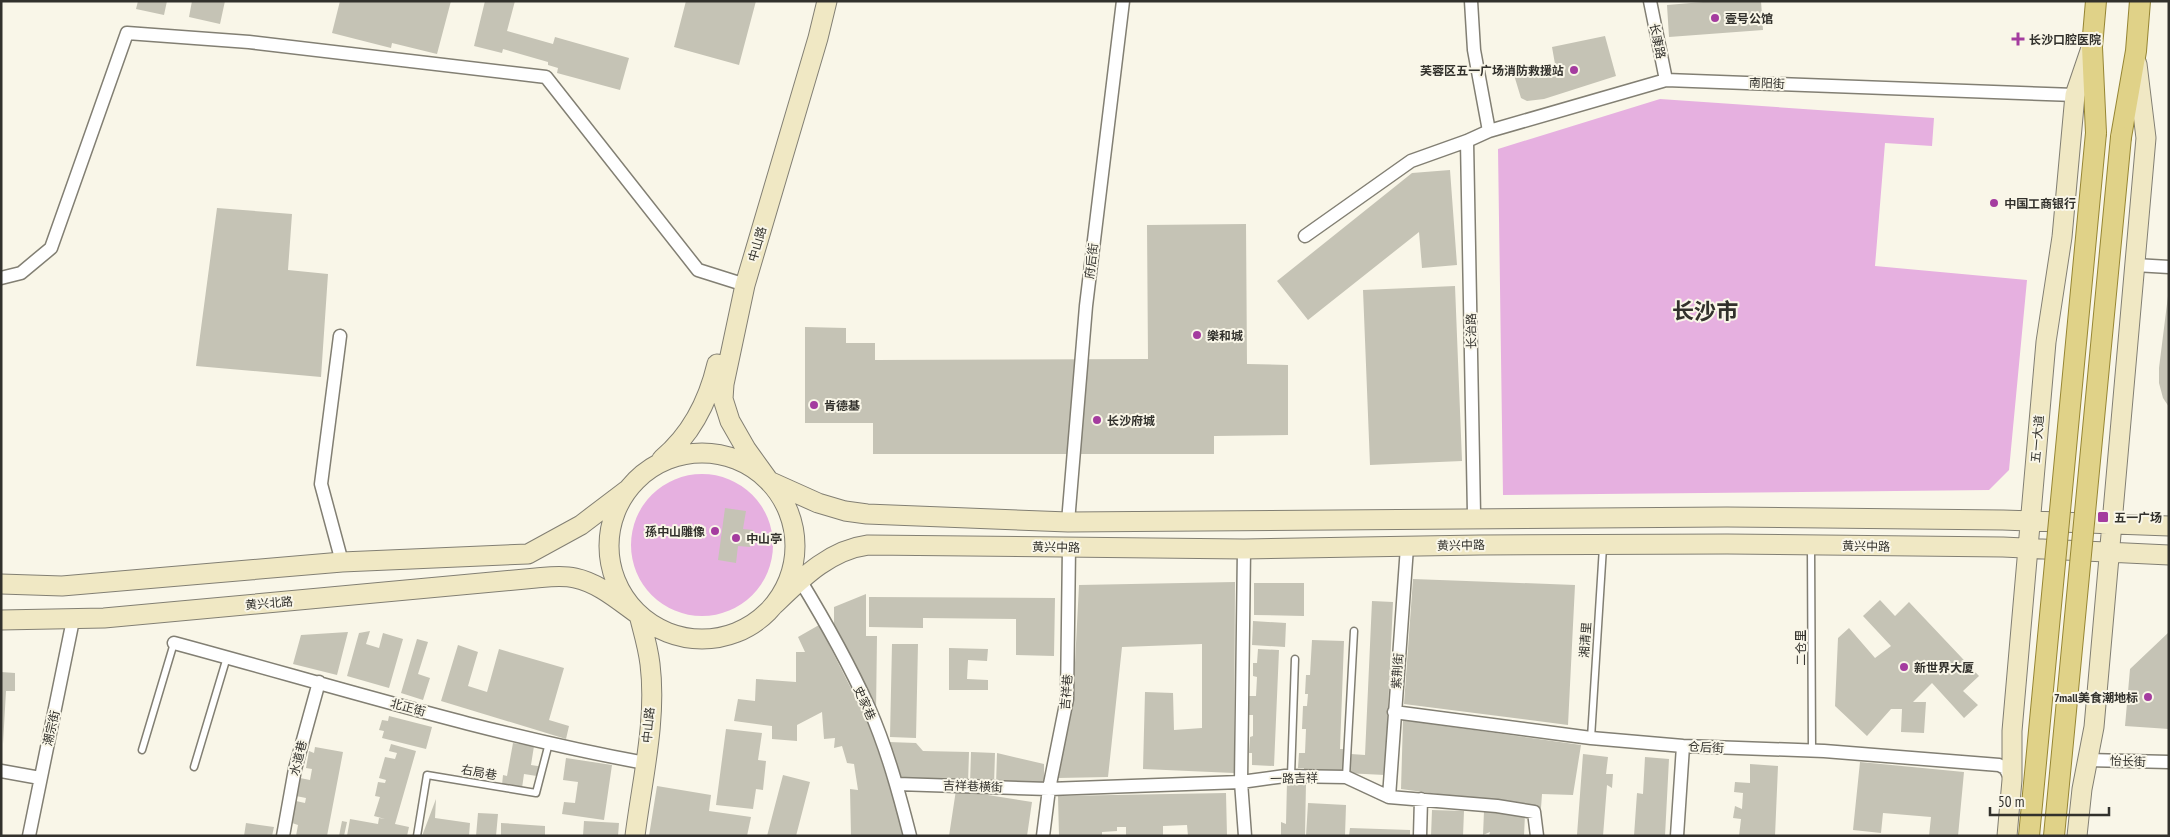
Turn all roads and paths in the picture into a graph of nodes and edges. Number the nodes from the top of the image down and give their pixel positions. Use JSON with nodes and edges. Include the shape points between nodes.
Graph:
{"nodes":[{"id":1,"x":816,"y":1,"type":"edge"},
{"id":2,"x":827,"y":1,"type":"edge"},
{"id":3,"x":1123,"y":1,"type":"edge"},
{"id":4,"x":1471,"y":1,"type":"edge"},
{"id":5,"x":1650,"y":1,"type":"edge"},
{"id":6,"x":2096,"y":1,"type":"edge"},
{"id":7,"x":2140,"y":1,"type":"edge"},
{"id":8,"x":2092,"y":47,"type":"junction"},
{"id":9,"x":2136,"y":51,"type":"junction"},
{"id":10,"x":1666,"y":80,"type":"junction"},
{"id":11,"x":2075,"y":95,"type":"junction"},
{"id":12,"x":1489,"y":131,"type":"junction"},
{"id":13,"x":1467,"y":141,"type":"junction"},
{"id":14,"x":1305,"y":236,"type":"dead end"},
{"id":15,"x":2135,"y":265,"type":"junction"},
{"id":16,"x":2169,"y":267,"type":"edge"},
{"id":17,"x":1,"y":278,"type":"edge"},
{"id":18,"x":736,"y":282,"type":"junction"},
{"id":19,"x":340,"y":336,"type":"dead end"},
{"id":20,"x":654,"y":466,"type":"junction"},
{"id":21,"x":769,"y":480,"type":"junction"},
{"id":22,"x":627,"y":490,"type":"junction"},
{"id":23,"x":1480,"y":518,"type":"junction"},
{"id":24,"x":2030,"y":521,"type":"junction"},
{"id":25,"x":1068,"y":522,"type":"junction"},
{"id":26,"x":2112,"y":523,"type":"junction"},
{"id":27,"x":2169,"y":526,"type":"edge"},
{"id":28,"x":1603,"y":544,"type":"junction"},
{"id":29,"x":1811,"y":545,"type":"junction"},
{"id":30,"x":1406,"y":546,"type":"junction"},
{"id":31,"x":1068,"y":547,"type":"junction"},
{"id":32,"x":2027,"y":548,"type":"junction"},
{"id":33,"x":1244,"y":549,"type":"junction"},
{"id":34,"x":2109,"y":551,"type":"junction"},
{"id":35,"x":2169,"y":555,"type":"edge"},
{"id":36,"x":342,"y":562,"type":"junction"},
{"id":37,"x":800,"y":580,"type":"junction"},
{"id":38,"x":1,"y":584,"type":"edge"},
{"id":39,"x":774,"y":605,"type":"junction"},
{"id":40,"x":639,"y":615,"type":"junction"},
{"id":41,"x":1,"y":620,"type":"edge"},
{"id":42,"x":73,"y":620,"type":"junction"},
{"id":43,"x":1354,"y":631,"type":"dead end"},
{"id":44,"x":174,"y":643,"type":"joint"},
{"id":45,"x":227,"y":657,"type":"junction"},
{"id":46,"x":1296,"y":659,"type":"dead end"},
{"id":47,"x":319,"y":682,"type":"junction"},
{"id":48,"x":1394,"y":712,"type":"junction"},
{"id":49,"x":1591,"y":738,"type":"junction"},
{"id":50,"x":549,"y":743,"type":"junction"},
{"id":51,"x":1683,"y":746,"type":"junction"},
{"id":52,"x":142,"y":750,"type":"dead end"},
{"id":53,"x":1812,"y":751,"type":"junction"},
{"id":54,"x":2087,"y":760,"type":"junction"},
{"id":55,"x":2169,"y":762,"type":"edge"},
{"id":56,"x":645,"y":763,"type":"junction"},
{"id":57,"x":194,"y":767,"type":"dead end"},
{"id":58,"x":1,"y":771,"type":"edge"},
{"id":59,"x":1292,"y":776,"type":"junction"},
{"id":60,"x":1346,"y":777,"type":"junction"},
{"id":61,"x":40,"y":778,"type":"junction"},
{"id":62,"x":2012,"y":780,"type":"junction"},
{"id":63,"x":1241,"y":782,"type":"junction"},
{"id":64,"x":896,"y":784,"type":"junction"},
{"id":65,"x":1049,"y":789,"type":"junction"},
{"id":66,"x":1389,"y":796,"type":"junction"},
{"id":67,"x":1421,"y":799,"type":"junction"},
{"id":68,"x":28,"y":836,"type":"edge"},
{"id":69,"x":283,"y":836,"type":"edge"},
{"id":70,"x":417,"y":836,"type":"edge"},
{"id":71,"x":635,"y":836,"type":"edge"},
{"id":72,"x":910,"y":836,"type":"edge"},
{"id":73,"x":1043,"y":836,"type":"edge"},
{"id":74,"x":1245,"y":836,"type":"edge"},
{"id":75,"x":1420,"y":836,"type":"edge"},
{"id":76,"x":1537,"y":836,"type":"edge"},
{"id":77,"x":1676,"y":836,"type":"edge"},
{"id":78,"x":2007,"y":836,"type":"edge"},
{"id":79,"x":2029,"y":836,"type":"edge"},
{"id":80,"x":2054,"y":836,"type":"edge"},
{"id":81,"x":2077,"y":836,"type":"edge"}],
"edges":[{"from":1,"to":18,"type":"main road","name":"中山路"},
{"from":2,"to":21,"type":"main road","name":"中山路","via":[[746,285],[724,384],[723,399],[730,421]]},
{"from":3,"to":25,"type":"street","name":"府后街","via":[[1086,306]]},
{"from":4,"to":12,"type":"street","via":[[1474,50]]},
{"from":5,"to":10,"type":"street","name":"长康路"},
{"from":6,"to":8,"type":"main road","name":"五一大道"},
{"from":7,"to":9,"type":"main road"},
{"from":8,"to":11,"type":"main road","name":"五一大道"},
{"from":8,"to":79,"type":"main road","name":"五一大道","bridge":true,"via":[[2096,133]]},
{"from":9,"to":15,"type":"main road","via":[[2146,138]]},
{"from":9,"to":80,"type":"main road","bridge":true,"via":[[2121,137]]},
{"from":10,"to":11,"type":"street","name":"南阳街"},
{"from":10,"to":12,"type":"street","name":"南阳街"},
{"from":11,"to":24,"type":"main road","name":"五一大道","via":[[2062,237],[2046,342]]},
{"from":12,"to":13,"type":"street","name":"南阳街"},
{"from":13,"to":14,"type":"street","name":"南阳街","via":[[1411,160]]},
{"from":13,"to":23,"type":"street","name":"长治路","via":[[1474,514]]},
{"from":15,"to":16,"type":"street"},
{"from":15,"to":26,"type":"main road"},
{"from":17,"to":18,"type":"street","via":[[21,273],[51,248],[127,33],[249,42],[546,77],[698,270]]},
{"from":18,"to":20,"type":"main road","name":"中山路","via":[[707,398],[690,430]]},
{"from":19,"to":36,"type":"street","via":[[321,484]]},
{"from":20,"to":21,"type":"main road","via":[[687,453],[714,453],[739,460]]},
{"from":20,"to":22,"type":"main road"},
{"from":21,"to":25,"type":"main road","name":"黄兴中路","via":[[818,504],[857,512]]},
{"from":21,"to":39,"type":"main road","name":"中山路","via":[[786,506],[794,537],[792,568]]},
{"from":22,"to":36,"type":"main road","via":[[581,525],[528,554]]},
{"from":22,"to":40,"type":"main road","via":[[613,516],[608,547],[620,590]]},
{"from":23,"to":24,"type":"main road","name":"黄兴中路"},
{"from":23,"to":25,"type":"main road","name":"黄兴中路"},
{"from":24,"to":26,"type":"main road","name":"黄兴中路"},
{"from":24,"to":32,"type":"main road","name":"五一大道"},
{"from":26,"to":27,"type":"main road","name":"黄兴中路"},
{"from":26,"to":34,"type":"main road"},
{"from":28,"to":29,"type":"main road","name":"黄兴中路"},
{"from":28,"to":30,"type":"main road","name":"黄兴中路"},
{"from":28,"to":49,"type":"lane","name":"湘清里"},
{"from":29,"to":32,"type":"main road","name":"黄兴中路"},
{"from":29,"to":53,"type":"lane","name":"二仓里"},
{"from":30,"to":33,"type":"main road","name":"黄兴中路"},
{"from":30,"to":48,"type":"street","name":"紫荆街"},
{"from":31,"to":33,"type":"main road","name":"黄兴中路"},
{"from":31,"to":37,"type":"main road","name":"黄兴中路","via":[[868,545],[836,554]]},
{"from":31,"to":65,"type":"street","name":"吉祥巷","via":[[1068,699]]},
{"from":32,"to":34,"type":"main road","name":"黄兴中路"},
{"from":32,"to":62,"type":"main road","name":"五一大道","via":[[2012,731]]},
{"from":33,"to":63,"type":"street"},
{"from":34,"to":35,"type":"main road","name":"黄兴中路"},
{"from":34,"to":54,"type":"main road","via":[[2094,727]]},
{"from":36,"to":38,"type":"main road","via":[[62,586]]},
{"from":37,"to":39,"type":"main road","name":"黄兴中路"},
{"from":37,"to":64,"type":"street","name":"史家巷","via":[[828,627],[869,709]]},
{"from":39,"to":40,"type":"main road","name":"黄兴中路","via":[[741,630],[708,639],[674,635]]},
{"from":40,"to":42,"type":"main road","name":"黄兴北路","via":[[585,581],[536,578]]},
{"from":40,"to":56,"type":"main road","name":"中山路","via":[[651,678]]},
{"from":41,"to":42,"type":"main road","name":"黄兴北路"},
{"from":42,"to":61,"type":"street","name":"潮宗街"},
{"from":43,"to":60,"type":"lane"},
{"from":44,"to":45,"type":"street","name":"北正街"},
{"from":44,"to":52,"type":"lane"},
{"from":45,"to":47,"type":"street","name":"北正街"},
{"from":45,"to":57,"type":"lane"},
{"from":46,"to":59,"type":"lane"},
{"from":47,"to":50,"type":"street","name":"北正街"},
{"from":47,"to":69,"type":"street","name":"水道巷","via":[[295,769]]},
{"from":48,"to":49,"type":"street","name":"仓后街"},
{"from":48,"to":66,"type":"street","name":"紫荆街"},
{"from":49,"to":51,"type":"street","name":"仓后街"},
{"from":50,"to":56,"type":"street","name":"北正街"},
{"from":50,"to":70,"type":"lane","name":"右局巷","via":[[536,794],[427,775]]},
{"from":51,"to":53,"type":"street","name":"仓后街"},
{"from":51,"to":77,"type":"street"},
{"from":53,"to":62,"type":"street","name":"仓后街","via":[[1999,765],[2005,768]]},
{"from":54,"to":55,"type":"street","name":"怡长街"},
{"from":54,"to":81,"type":"main road"},
{"from":56,"to":71,"type":"main road","name":"中山路"},
{"from":58,"to":61,"type":"street"},
{"from":59,"to":60,"type":"street","name":"一路吉祥"},
{"from":59,"to":63,"type":"street","name":"一路吉祥"},
{"from":60,"to":66,"type":"street","name":"一路吉祥"},
{"from":61,"to":68,"type":"street","name":"潮宗街"},
{"from":62,"to":78,"type":"main road","name":"五一大道"},
{"from":63,"to":65,"type":"street","name":"一路吉祥"},
{"from":63,"to":74,"type":"street"},
{"from":64,"to":65,"type":"street","name":"吉祥巷横街"},
{"from":64,"to":72,"type":"street","name":"史家巷"},
{"from":65,"to":73,"type":"street","name":"吉祥巷"},
{"from":66,"to":67,"type":"street","name":"一路吉祥"},
{"from":67,"to":75,"type":"street"},
{"from":67,"to":76,"type":"street","name":"一路吉祥","via":[[1534,812]]}]}
